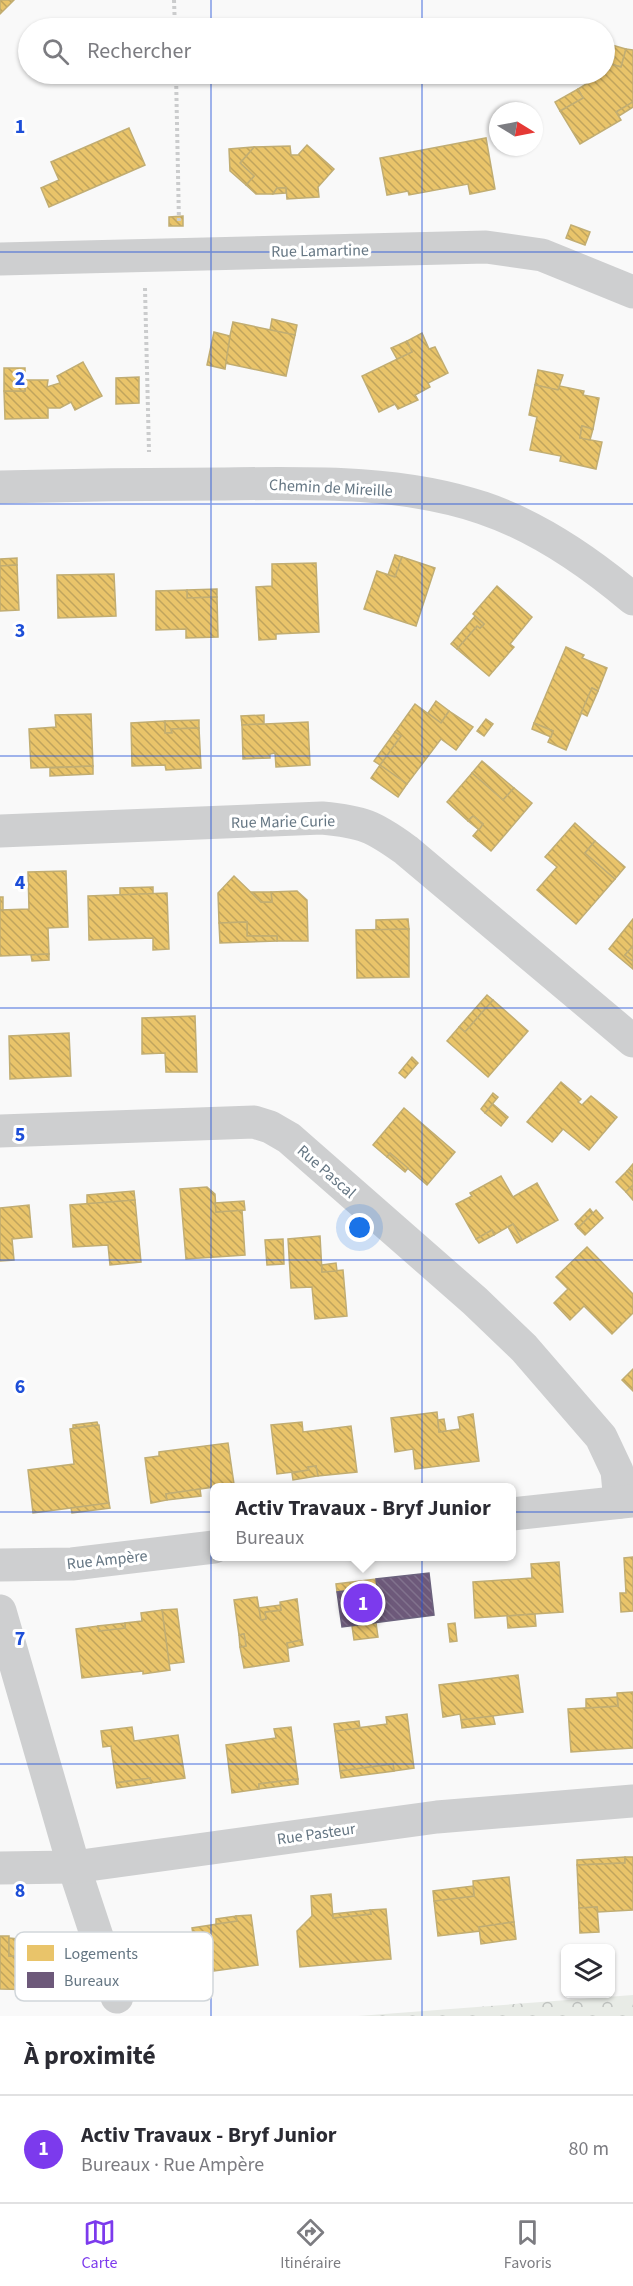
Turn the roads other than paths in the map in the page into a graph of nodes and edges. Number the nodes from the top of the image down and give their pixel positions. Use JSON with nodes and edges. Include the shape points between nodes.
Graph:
{"nodes":[{"id":1,"x":0,"y":258,"type":"edge"},
{"id":2,"x":633,"y":292,"type":"edge"},
{"id":3,"x":0,"y":487,"type":"edge"},
{"id":4,"x":633,"y":599,"type":"edge"},
{"id":5,"x":0,"y":831,"type":"edge"},
{"id":6,"x":633,"y":1041,"type":"edge"},
{"id":7,"x":0,"y":1131,"type":"edge"},
{"id":8,"x":626,"y":1501,"type":"edge"},
{"id":9,"x":516,"y":1514,"type":"edge"},
{"id":10,"x":210,"y":1547,"type":"edge"},
{"id":11,"x":0,"y":1565,"type":"edge"},
{"id":12,"x":0,"y":1611,"type":"edge"},
{"id":13,"x":633,"y":1801,"type":"edge"},
{"id":14,"x":74,"y":1867,"type":"junction"},
{"id":15,"x":0,"y":1868,"type":"edge"},
{"id":16,"x":96,"y":1932,"type":"edge"}],
"edges":[{"from":1,"to":2,"type":"street","name":"Rue Lamartine","via":[[486,247],[542,255]]},
{"from":3,"to":4,"type":"street","name":"Chemin de Mireille","via":[[278,483],[370,487],[431,495],[482,508],[527,527],[575,553]]},
{"from":5,"to":6,"type":"street","name":"Rue Marie Curie","via":[[322,818],[358,822],[382,832],[406,850]]},
{"from":7,"to":8,"type":"street","name":"Rue Pascal","via":[[254,1122],[289,1138],[524,1348],[602,1437]]},
{"from":8,"to":9,"type":"street"},
{"from":10,"to":11,"type":"street","name":"Rue Ampère","via":[[72,1564]]},
{"from":12,"to":14,"type":"street"},
{"from":13,"to":14,"type":"street","name":"Rue Pasteur","via":[[437,1817]]},
{"from":14,"to":15,"type":"street","name":"Rue Pasteur"},
{"from":14,"to":16,"type":"street"}]}
